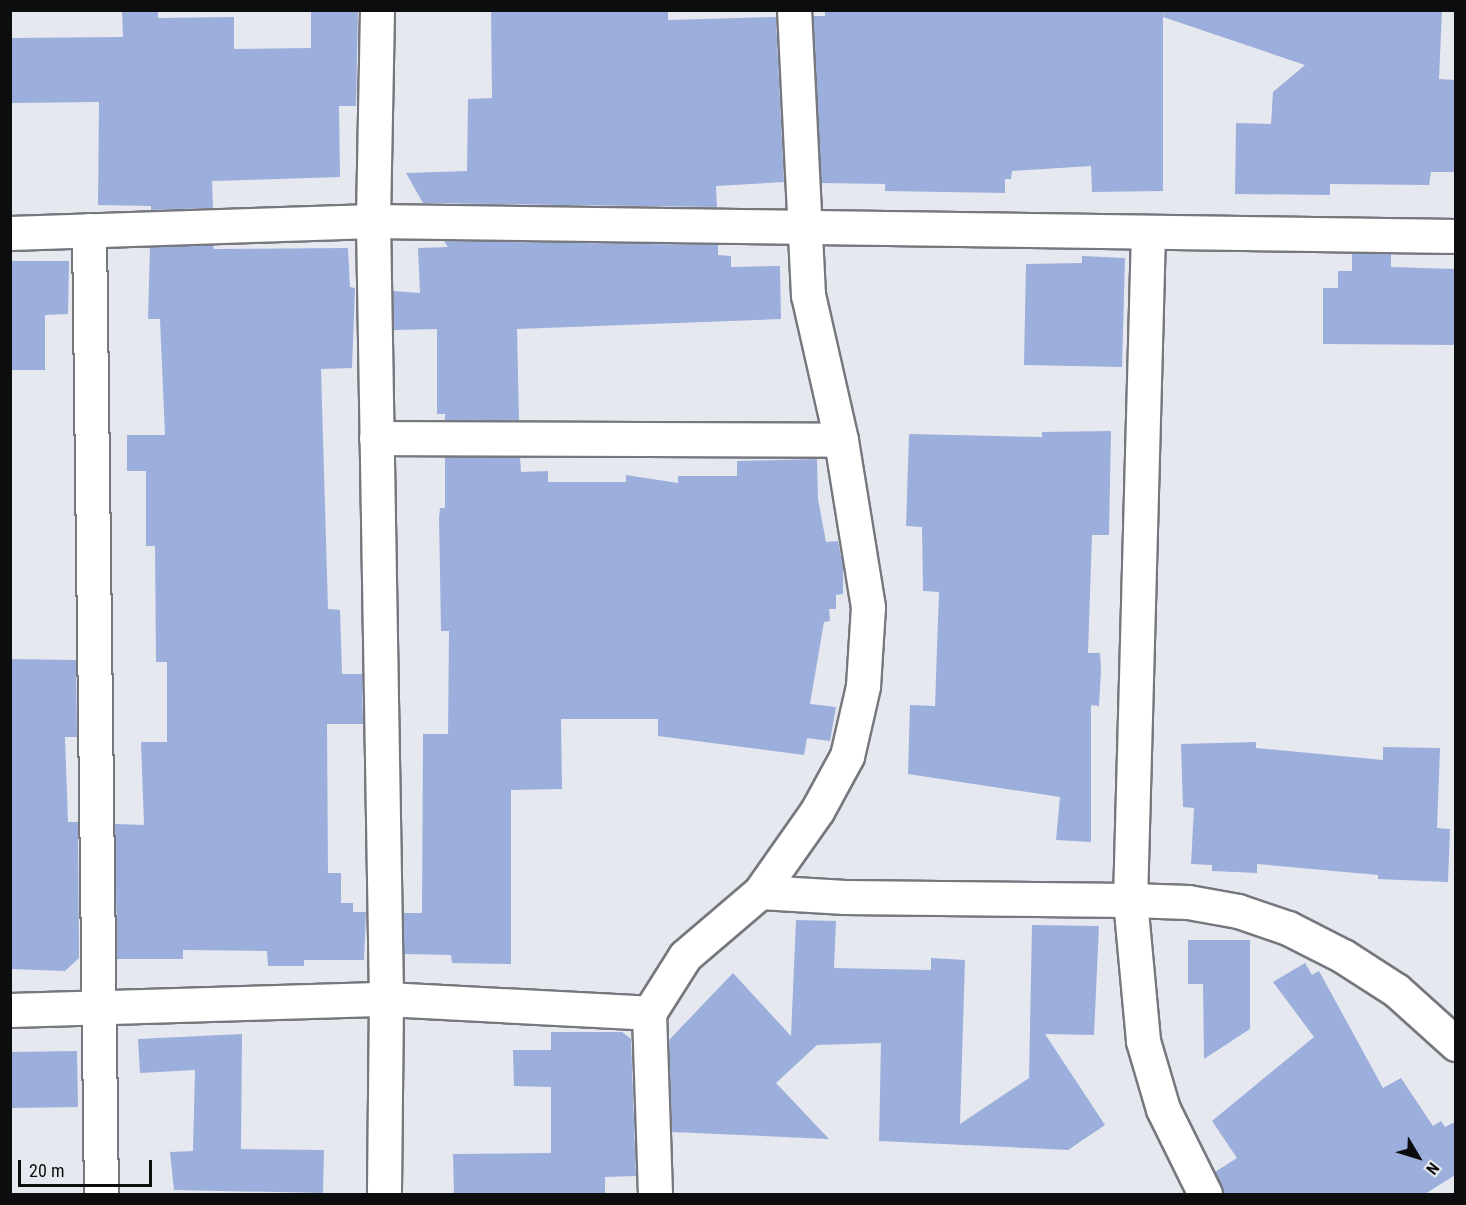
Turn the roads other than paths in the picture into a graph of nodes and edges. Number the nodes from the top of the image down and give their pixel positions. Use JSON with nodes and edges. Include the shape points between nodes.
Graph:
{"nodes":[{"id":1,"x":377,"y":10,"type":"edge"},
{"id":2,"x":794,"y":10,"type":"edge"},
{"id":3,"x":373,"y":221,"type":"junction"},
{"id":4,"x":804,"y":227,"type":"junction"},
{"id":5,"x":89,"y":230,"type":"junction"},
{"id":6,"x":1148,"y":232,"type":"junction"},
{"id":7,"x":10,"y":233,"type":"edge"},
{"id":8,"x":1455,"y":236,"type":"edge"},
{"id":9,"x":376,"y":438,"type":"junction"},
{"id":10,"x":841,"y":440,"type":"junction"},
{"id":11,"x":760,"y":892,"type":"junction"},
{"id":12,"x":1130,"y":900,"type":"junction"},
{"id":13,"x":386,"y":999,"type":"junction"},
{"id":14,"x":101,"y":1008,"type":"junction"},
{"id":15,"x":10,"y":1010,"type":"edge"},
{"id":16,"x":649,"y":1013,"type":"junction"},
{"id":17,"x":1455,"y":1044,"type":"edge"},
{"id":18,"x":101,"y":1194,"type":"edge"},
{"id":19,"x":384,"y":1194,"type":"edge"},
{"id":20,"x":655,"y":1194,"type":"edge"},
{"id":21,"x":1205,"y":1194,"type":"edge"}],
"edges":[{"from":1,"to":3,"type":"street"},
{"from":2,"to":4,"type":"street"},
{"from":3,"to":4,"type":"street"},
{"from":3,"to":5,"type":"street"},
{"from":3,"to":9,"type":"street"},
{"from":4,"to":6,"type":"street"},
{"from":4,"to":10,"type":"street","via":[[808,295]]},
{"from":5,"to":7,"type":"street"},
{"from":5,"to":14,"type":"street"},
{"from":6,"to":8,"type":"street"},
{"from":6,"to":12,"type":"street"},
{"from":9,"to":10,"type":"street"},
{"from":9,"to":13,"type":"street"},
{"from":10,"to":11,"type":"street","via":[[868,607],[863,686],[847,756],[817,811]]},
{"from":11,"to":12,"type":"street","via":[[845,897]]},
{"from":11,"to":16,"type":"street","via":[[685,956]]},
{"from":12,"to":17,"type":"street","via":[[1188,902],[1238,911],[1288,928],[1343,956],[1396,990]]},
{"from":12,"to":21,"type":"street","via":[[1143,1041],[1163,1109]]},
{"from":13,"to":14,"type":"street"},
{"from":13,"to":16,"type":"street"},
{"from":13,"to":19,"type":"street"},
{"from":14,"to":15,"type":"street"},
{"from":14,"to":18,"type":"street"},
{"from":16,"to":20,"type":"street"}]}
